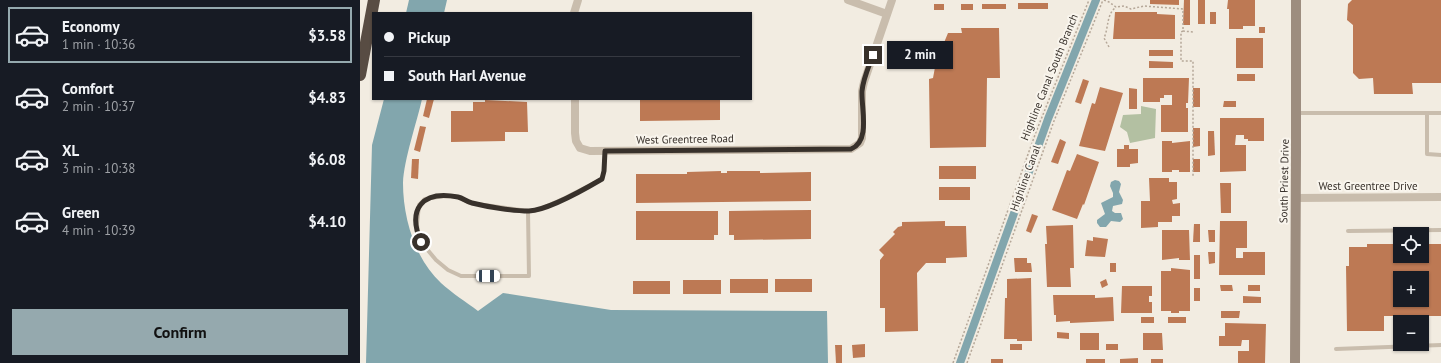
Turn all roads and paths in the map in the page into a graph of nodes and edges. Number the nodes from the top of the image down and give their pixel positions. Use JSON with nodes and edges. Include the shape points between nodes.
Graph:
{"nodes":[{"id":1,"x":374,"y":0,"type":"edge"},
{"id":2,"x":578,"y":0,"type":"edge"},
{"id":3,"x":848,"y":0,"type":"edge"},
{"id":4,"x":892,"y":0,"type":"edge"},
{"id":5,"x":1089,"y":0,"type":"edge"},
{"id":6,"x":1104,"y":0,"type":"edge"},
{"id":7,"x":1296,"y":0,"type":"edge"},
{"id":8,"x":1116,"y":7,"type":"junction"},
{"id":9,"x":574,"y":12,"type":"edge"},
{"id":10,"x":887,"y":14,"type":"junction"},
{"id":11,"x":1183,"y":31,"type":"junction"},
{"id":12,"x":1193,"y":32,"type":"dead end"},
{"id":13,"x":1109,"y":47,"type":"dead end"},
{"id":14,"x":360,"y":75,"type":"edge"},
{"id":15,"x":575,"y":100,"type":"edge"},
{"id":16,"x":1296,"y":113,"type":"junction"},
{"id":17,"x":1427,"y":113,"type":"junction"},
{"id":18,"x":1441,"y":113,"type":"edge"},
{"id":19,"x":605,"y":151,"type":"junction"},
{"id":20,"x":1441,"y":155,"type":"edge"},
{"id":21,"x":1193,"y":176,"type":"dead end"},
{"id":22,"x":1441,"y":197,"type":"edge"},
{"id":23,"x":1296,"y":198,"type":"junction"},
{"id":24,"x":528,"y":211,"type":"junction"},
{"id":25,"x":1441,"y":230,"type":"edge"},
{"id":26,"x":1348,"y":231,"type":"dead end"},
{"id":27,"x":1441,"y":345,"type":"edge"},
{"id":28,"x":1336,"y":348,"type":"dead end"},
{"id":29,"x":953,"y":363,"type":"edge"},
{"id":30,"x":967,"y":363,"type":"edge"},
{"id":31,"x":1295,"y":363,"type":"edge"}],
"edges":[{"from":1,"to":14,"type":"highway"},
{"from":2,"to":9,"type":"street"},
{"from":3,"to":10,"type":"street"},
{"from":4,"to":10,"type":"street"},
{"from":5,"to":29,"type":"path","name":"Highline Canal South Branch","via":[[1036,132]]},
{"from":6,"to":8,"type":"path"},
{"from":6,"to":30,"type":"path","name":"Highline Canal","via":[[1054,121]]},
{"from":7,"to":16,"type":"main road","name":"South Priest Drive"},
{"from":8,"to":11,"type":"path","via":[[1183,9]]},
{"from":8,"to":13,"type":"path","via":[[1110,12],[1104,38]]},
{"from":10,"to":19,"type":"street","name":"West Greentree Road","via":[[862,91],[863,132],[860,143],[851,149]]},
{"from":11,"to":12,"type":"path"},
{"from":11,"to":21,"type":"path","via":[[1181,61],[1193,61]]},
{"from":15,"to":19,"type":"street","name":"West Greentree Road","via":[[575,133],[580,148]]},
{"from":16,"to":17,"type":"lane"},
{"from":16,"to":23,"type":"main road","name":"South Priest Drive"},
{"from":17,"to":18,"type":"lane"},
{"from":17,"to":20,"type":"lane","via":[[1428,154]]},
{"from":19,"to":24,"type":"lane","via":[[602,179],[538,210]]},
{"from":22,"to":23,"type":"street","name":"West Greentree Drive"},
{"from":23,"to":31,"type":"main road","name":"South Priest Drive"},
{"from":24,"to":24,"type":"lane","via":[[470,203],[458,197],[434,197],[419,205],[418,234],[421,242],[436,260],[460,276],[529,276]]},
{"from":25,"to":26,"type":"lane"},
{"from":27,"to":28,"type":"lane"}]}
